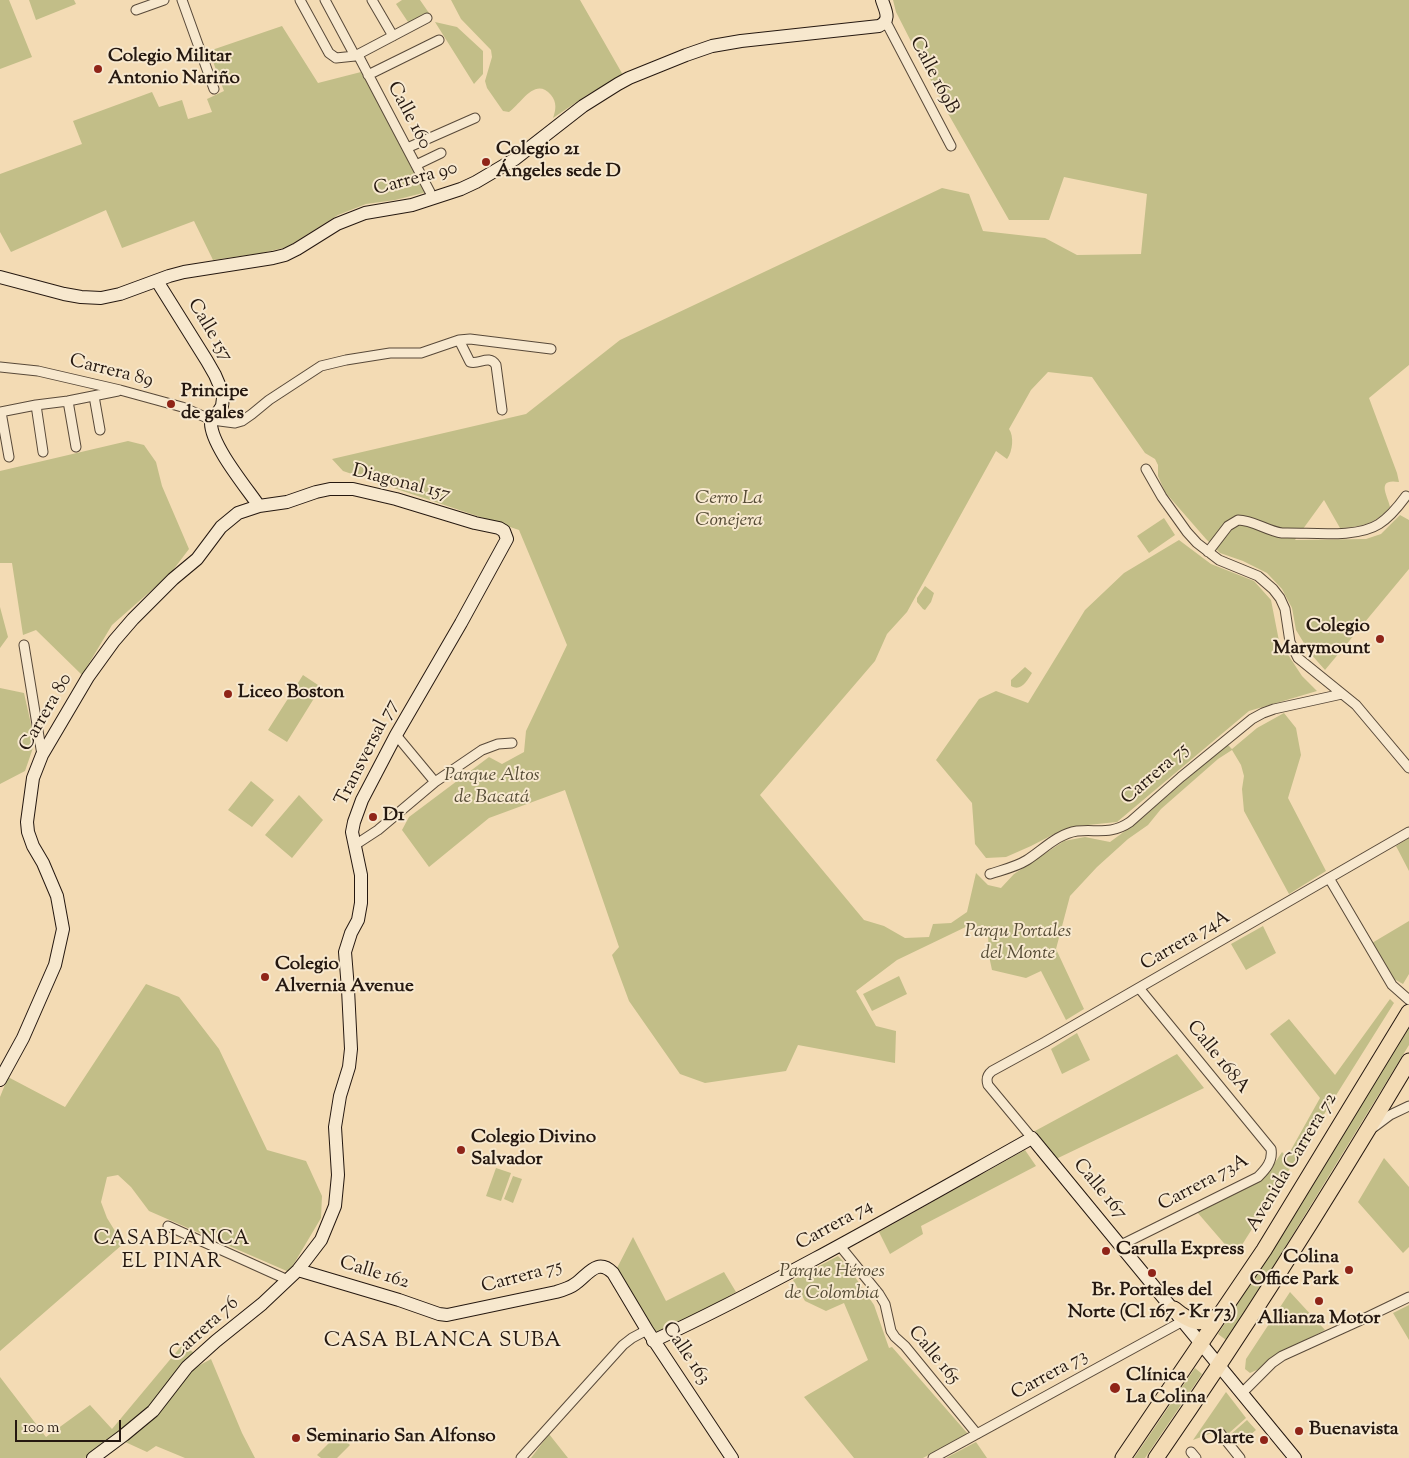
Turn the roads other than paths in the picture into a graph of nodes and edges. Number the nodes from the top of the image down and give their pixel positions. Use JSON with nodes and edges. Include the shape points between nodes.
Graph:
{"nodes":[{"id":1,"x":164,"y":0,"type":"edge"},
{"id":2,"x":182,"y":0,"type":"edge"},
{"id":3,"x":300,"y":0,"type":"edge"},
{"id":4,"x":325,"y":0,"type":"edge"},
{"id":5,"x":372,"y":0,"type":"edge"},
{"id":6,"x":882,"y":0,"type":"edge"},
{"id":7,"x":136,"y":10,"type":"dead end"},
{"id":8,"x":427,"y":18,"type":"dead end"},
{"id":9,"x":886,"y":22,"type":"junction"},
{"id":10,"x":393,"y":36,"type":"junction"},
{"id":11,"x":439,"y":40,"type":"dead end"},
{"id":12,"x":356,"y":56,"type":"junction"},
{"id":13,"x":368,"y":75,"type":"junction"},
{"id":14,"x":214,"y":89,"type":"dead end"},
{"id":15,"x":475,"y":118,"type":"dead end"},
{"id":16,"x":951,"y":146,"type":"dead end"},
{"id":17,"x":407,"y":148,"type":"junction"},
{"id":18,"x":441,"y":152,"type":"dead end"},
{"id":19,"x":416,"y":165,"type":"junction"},
{"id":20,"x":430,"y":192,"type":"dead end"},
{"id":21,"x":0,"y":277,"type":"edge"},
{"id":22,"x":157,"y":281,"type":"junction"},
{"id":23,"x":459,"y":340,"type":"junction"},
{"id":24,"x":551,"y":349,"type":"dead end"},
{"id":25,"x":0,"y":367,"type":"edge"},
{"id":26,"x":120,"y":390,"type":"junction"},
{"id":27,"x":94,"y":396,"type":"junction"},
{"id":28,"x":68,"y":401,"type":"junction"},
{"id":29,"x":36,"y":405,"type":"junction"},
{"id":30,"x":502,"y":410,"type":"dead end"},
{"id":31,"x":1,"y":412,"type":"edge"},
{"id":32,"x":212,"y":420,"type":"junction"},
{"id":33,"x":100,"y":430,"type":"dead end"},
{"id":34,"x":76,"y":447,"type":"dead end"},
{"id":35,"x":43,"y":452,"type":"dead end"},
{"id":36,"x":9,"y":457,"type":"dead end"},
{"id":37,"x":1146,"y":469,"type":"dead end"},
{"id":38,"x":1406,"y":496,"type":"dead end"},
{"id":39,"x":259,"y":506,"type":"junction"},
{"id":40,"x":504,"y":531,"type":"joint"},
{"id":41,"x":1208,"y":552,"type":"junction"},
{"id":42,"x":24,"y":645,"type":"dead end"},
{"id":43,"x":1342,"y":694,"type":"junction"},
{"id":44,"x":396,"y":735,"type":"junction"},
{"id":45,"x":512,"y":743,"type":"dead end"},
{"id":46,"x":42,"y":755,"type":"junction"},
{"id":47,"x":1409,"y":768,"type":"edge"},
{"id":48,"x":435,"y":782,"type":"junction"},
{"id":49,"x":1409,"y":832,"type":"edge"},
{"id":50,"x":355,"y":845,"type":"junction"},
{"id":51,"x":990,"y":874,"type":"dead end"},
{"id":52,"x":1329,"y":878,"type":"junction"},
{"id":53,"x":1138,"y":988,"type":"junction"},
{"id":54,"x":1409,"y":1000,"type":"edge"},
{"id":55,"x":1409,"y":1012,"type":"edge"},
{"id":56,"x":1409,"y":1062,"type":"edge"},
{"id":57,"x":0,"y":1080,"type":"edge"},
{"id":58,"x":988,"y":1085,"type":"joint"},
{"id":59,"x":1409,"y":1106,"type":"edge"},
{"id":60,"x":1366,"y":1134,"type":"junction"},
{"id":61,"x":1032,"y":1138,"type":"junction"},
{"id":62,"x":1271,"y":1149,"type":"joint"},
{"id":63,"x":168,"y":1226,"type":"dead end"},
{"id":64,"x":1137,"y":1237,"type":"junction"},
{"id":65,"x":1121,"y":1245,"type":"junction"},
{"id":66,"x":840,"y":1246,"type":"junction"},
{"id":67,"x":1131,"y":1258,"type":"junction"},
{"id":68,"x":609,"y":1269,"type":"joint"},
{"id":69,"x":298,"y":1270,"type":"junction"},
{"id":70,"x":288,"y":1280,"type":"junction"},
{"id":71,"x":1409,"y":1296,"type":"edge"},
{"id":72,"x":1174,"y":1309,"type":"junction"},
{"id":73,"x":439,"y":1314,"type":"joint"},
{"id":74,"x":1220,"y":1315,"type":"junction"},
{"id":75,"x":1183,"y":1322,"type":"junction"},
{"id":76,"x":650,"y":1335,"type":"junction"},
{"id":77,"x":1201,"y":1343,"type":"junction"},
{"id":78,"x":1218,"y":1365,"type":"junction"},
{"id":79,"x":1242,"y":1393,"type":"junction"},
{"id":80,"x":1220,"y":1433,"type":"dead end"},
{"id":81,"x":976,"y":1434,"type":"junction"},
{"id":82,"x":93,"y":1458,"type":"edge"},
{"id":83,"x":520,"y":1458,"type":"edge"},
{"id":84,"x":732,"y":1458,"type":"edge"},
{"id":85,"x":933,"y":1458,"type":"edge"},
{"id":86,"x":1123,"y":1458,"type":"edge"},
{"id":87,"x":1156,"y":1458,"type":"edge"},
{"id":88,"x":1240,"y":1458,"type":"edge"},
{"id":89,"x":1295,"y":1458,"type":"edge"}],
"edges":[{"from":1,"to":7,"type":"street"},
{"from":2,"to":14,"type":"street"},
{"from":3,"to":12,"type":"street","via":[[330,53],[336,58]]},
{"from":4,"to":12,"type":"street","name":"Calle 160"},
{"from":5,"to":10,"type":"street"},
{"from":6,"to":9,"type":"street"},
{"from":8,"to":10,"type":"street"},
{"from":9,"to":16,"type":"street","name":"Calle 169B"},
{"from":9,"to":22,"type":"street","name":"Carrera 90","via":[[867,28],[741,41],[686,55],[618,84],[529,142],[515,159],[461,189],[412,204],[365,213],[337,224],[285,255],[184,272]]},
{"from":10,"to":12,"type":"street"},
{"from":11,"to":13,"type":"street"},
{"from":12,"to":13,"type":"street","name":"Calle 160"},
{"from":13,"to":17,"type":"street","name":"Calle 160"},
{"from":15,"to":17,"type":"street"},
{"from":17,"to":19,"type":"street","name":"Calle 160"},
{"from":18,"to":19,"type":"street"},
{"from":19,"to":20,"type":"street","name":"Calle 160"},
{"from":21,"to":22,"type":"street","name":"Carrera 90","via":[[91,298],[111,296]]},
{"from":22,"to":32,"type":"street","name":"Calle 157","via":[[221,389],[222,406]]},
{"from":23,"to":24,"type":"street"},
{"from":23,"to":30,"type":"street","via":[[470,362],[490,359],[496,364]]},
{"from":23,"to":32,"type":"street","name":"Carrera 89","via":[[421,353],[384,354],[321,366],[242,421]]},
{"from":25,"to":26,"type":"street","name":"Carrera 89","via":[[38,371]]},
{"from":26,"to":27,"type":"street"},
{"from":26,"to":32,"type":"street","name":"Carrera 89","via":[[182,407]]},
{"from":27,"to":28,"type":"street"},
{"from":27,"to":33,"type":"street"},
{"from":28,"to":29,"type":"street"},
{"from":28,"to":34,"type":"street"},
{"from":29,"to":31,"type":"street"},
{"from":29,"to":35,"type":"street"},
{"from":31,"to":36,"type":"street"},
{"from":32,"to":39,"type":"street","via":[[210,426],[217,444]]},
{"from":37,"to":41,"type":"street","via":[[1187,532]]},
{"from":38,"to":41,"type":"street","via":[[1380,524],[1352,533],[1282,533],[1238,520],[1228,526]]},
{"from":39,"to":40,"type":"street","name":"Diagonal 157","via":[[343,488],[396,499]]},
{"from":39,"to":46,"type":"street","name":"Carrera 80","via":[[238,513],[226,522],[197,559],[133,619],[88,677]]},
{"from":40,"to":44,"type":"street","name":"Transversal 77","via":[[507,539]]},
{"from":41,"to":43,"type":"street","via":[[1258,576],[1273,590],[1285,610],[1290,642],[1298,658]]},
{"from":42,"to":46,"type":"street"},
{"from":43,"to":47,"type":"street","via":[[1356,705]]},
{"from":43,"to":51,"type":"street","name":"Carrera 75","via":[[1263,713],[1122,828],[1066,834],[1026,861]]},
{"from":44,"to":48,"type":"street"},
{"from":44,"to":50,"type":"street","name":"Transversal 77","via":[[356,813],[352,832]]},
{"from":45,"to":48,"type":"street","via":[[482,750]]},
{"from":46,"to":57,"type":"street","name":"Carrera 80","via":[[34,778],[28,832],[57,896],[63,929],[55,965],[23,1038]]},
{"from":48,"to":50,"type":"street"},
{"from":49,"to":52,"type":"street","name":"Carrera 74A"},
{"from":50,"to":69,"type":"street","name":"Transversal 77","via":[[361,903],[345,952],[351,1049],[335,1127],[338,1176],[335,1206],[320,1240]]},
{"from":52,"to":53,"type":"street","name":"Carrera 74A"},
{"from":52,"to":54,"type":"street","via":[[1388,979]]},
{"from":53,"to":58,"type":"street","name":"Carrera 74A","via":[[992,1071],[986,1081]]},
{"from":53,"to":62,"type":"street","name":"Calle 168A"},
{"from":55,"to":74,"type":"highway","name":"Avenida Carrera 72","via":[[1264,1250]]},
{"from":56,"to":60,"type":"highway"},
{"from":58,"to":61,"type":"street","name":"Calle 167"},
{"from":59,"to":60,"type":"street","via":[[1390,1115]]},
{"from":60,"to":78,"type":"highway"},
{"from":61,"to":65,"type":"street","name":"Calle 167"},
{"from":61,"to":66,"type":"street","name":"Carrera 74"},
{"from":62,"to":64,"type":"street","name":"Carrera 73A","via":[[1269,1163],[1258,1177]]},
{"from":63,"to":70,"type":"street"},
{"from":64,"to":65,"type":"street","name":"Carrera 73A"},
{"from":64,"to":67,"type":"street"},
{"from":65,"to":67,"type":"street","name":"Calle 167"},
{"from":66,"to":76,"type":"street","name":"Carrera 74","via":[[716,1311]]},
{"from":66,"to":81,"type":"street","name":"Calle 165","via":[[879,1294],[895,1337]]},
{"from":67,"to":72,"type":"street","name":"Calle 167"},
{"from":68,"to":73,"type":"street","name":"Carrera 75","via":[[594,1268],[570,1288],[556,1292],[456,1314]]},
{"from":68,"to":76,"type":"street","name":"Calle 163"},
{"from":69,"to":70,"type":"street","name":"Carrera 76"},
{"from":69,"to":73,"type":"street","name":"Calle 162"},
{"from":70,"to":82,"type":"street","name":"Carrera 76","via":[[187,1367],[144,1420]]},
{"from":71,"to":79,"type":"street","via":[[1360,1322],[1282,1356]]},
{"from":72,"to":74,"type":"highway","via":[[1195,1322]]},
{"from":72,"to":75,"type":"street","name":"Calle 167"},
{"from":74,"to":77,"type":"highway","name":"Avenida Carrera 72"},
{"from":75,"to":77,"type":"street","name":"Calle 167"},
{"from":75,"to":81,"type":"street","name":"Carrera 73","via":[[1086,1370]]},
{"from":76,"to":83,"type":"street","name":"Carrera 74","via":[[632,1338],[623,1345]]},
{"from":76,"to":84,"type":"street","name":"Calle 163"},
{"from":77,"to":78,"type":"street","name":"Calle 167"},
{"from":77,"to":86,"type":"highway","name":"Avenida Carrera 72"},
{"from":78,"to":79,"type":"street","name":"Calle 167"},
{"from":78,"to":87,"type":"highway"},
{"from":79,"to":89,"type":"street","name":"Calle 167"},
{"from":80,"to":88,"type":"street"},
{"from":81,"to":85,"type":"street","name":"Carrera 73"}]}
